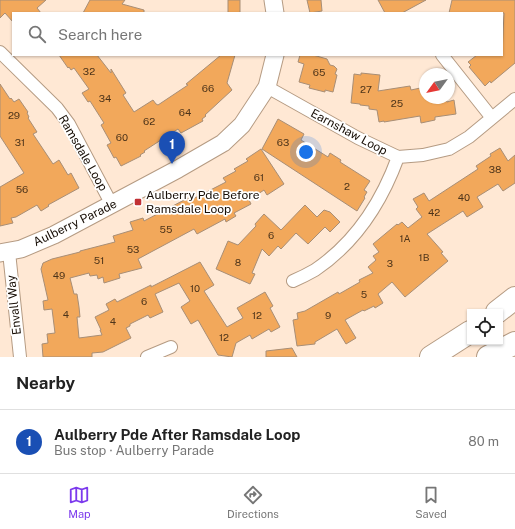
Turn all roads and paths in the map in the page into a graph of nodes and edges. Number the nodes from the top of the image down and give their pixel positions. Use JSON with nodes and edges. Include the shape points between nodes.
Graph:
{"nodes":[{"id":1,"x":273,"y":0,"type":"edge"},
{"id":2,"x":275,"y":12,"type":"edge"},
{"id":3,"x":275,"y":56,"type":"edge"},
{"id":4,"x":443,"y":56,"type":"edge"},
{"id":5,"x":2,"y":57,"type":"edge"},
{"id":6,"x":267,"y":87,"type":"junction"},
{"id":7,"x":515,"y":100,"type":"edge"},
{"id":8,"x":492,"y":118,"type":"junction"},
{"id":9,"x":398,"y":157,"type":"junction"},
{"id":10,"x":112,"y":205,"type":"junction"},
{"id":11,"x":5,"y":253,"type":"edge"},
{"id":12,"x":293,"y":281,"type":"dead end"},
{"id":13,"x":515,"y":298,"type":"edge"},
{"id":14,"x":501,"y":309,"type":"edge"},
{"id":15,"x":467,"y":334,"type":"edge"},
{"id":16,"x":515,"y":343,"type":"edge"},
{"id":17,"x":171,"y":347,"type":"dead end"},
{"id":18,"x":20,"y":357,"type":"edge"},
{"id":19,"x":147,"y":357,"type":"edge"},
{"id":20,"x":431,"y":357,"type":"edge"},
{"id":21,"x":488,"y":357,"type":"edge"}],
"edges":[{"from":1,"to":2,"type":"main road"},
{"from":3,"to":6,"type":"main road","name":"Aulberry Parade"},
{"from":4,"to":8,"type":"street"},
{"from":5,"to":10,"type":"street","name":"Ramsdale Loop","via":[[57,108],[69,124]]},
{"from":6,"to":9,"type":"street","name":"Earnshaw Loop","via":[[358,138]]},
{"from":6,"to":10,"type":"main road","name":"Aulberry Parade","via":[[242,125],[223,143]]},
{"from":7,"to":8,"type":"street","name":"Earnshaw Loop"},
{"from":8,"to":9,"type":"street","name":"Earnshaw Loop","via":[[449,149]]},
{"from":9,"to":12,"type":"street","via":[[378,202],[355,234],[315,270]]},
{"from":10,"to":11,"type":"main road","name":"Aulberry Parade","via":[[54,235]]},
{"from":11,"to":18,"type":"street","name":"Envall Way"},
{"from":13,"to":14,"type":"highway"},
{"from":15,"to":20,"type":"highway"},
{"from":16,"to":21,"type":"highway"},
{"from":17,"to":19,"type":"street"}]}
